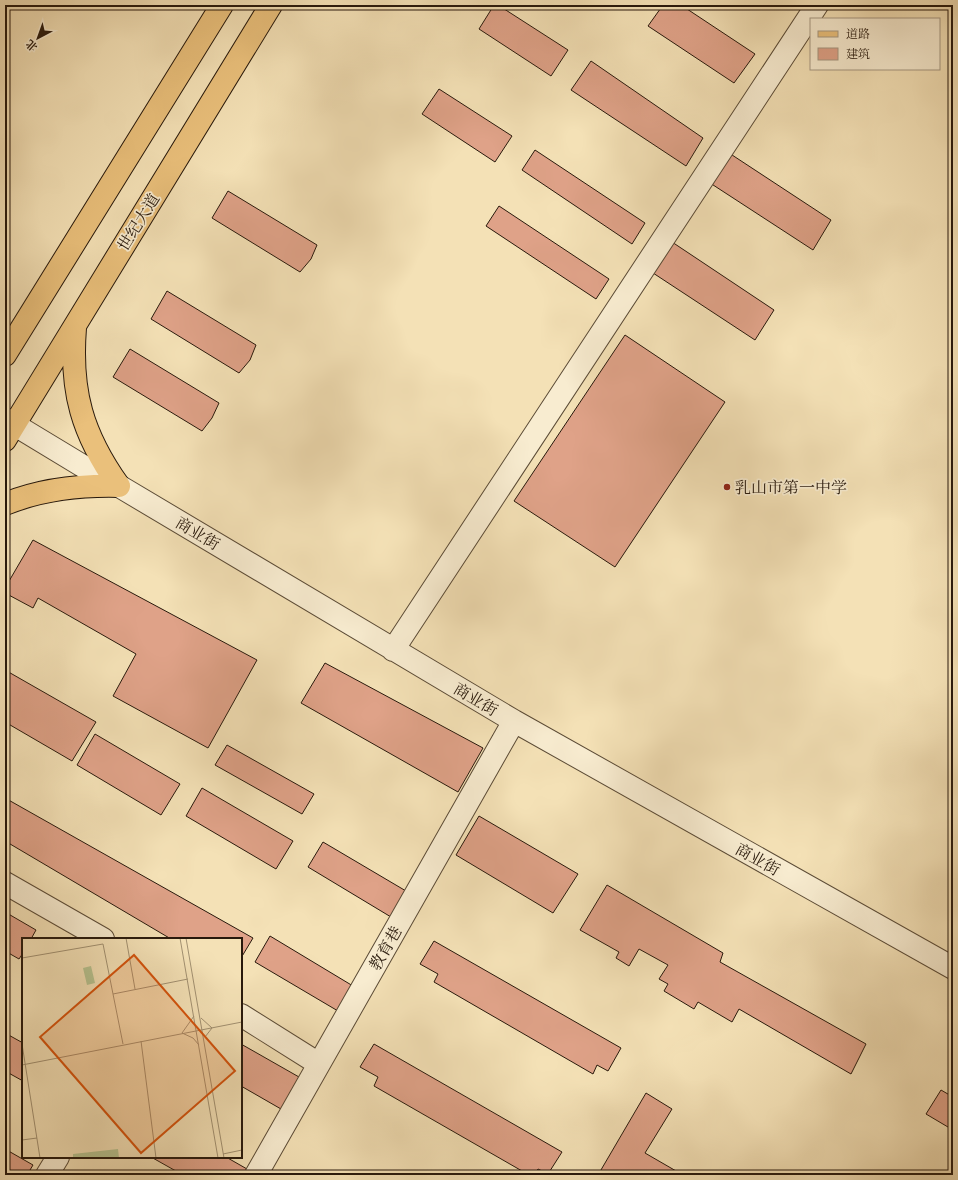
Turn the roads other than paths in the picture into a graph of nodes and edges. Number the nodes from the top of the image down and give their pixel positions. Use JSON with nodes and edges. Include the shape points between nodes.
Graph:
{"nodes":[{"id":1,"x":222,"y":5,"type":"edge"},
{"id":2,"x":271,"y":5,"type":"edge"},
{"id":3,"x":817,"y":5,"type":"edge"},
{"id":4,"x":75,"y":325,"type":"junction"},
{"id":5,"x":12,"y":338,"type":"edge"},
{"id":6,"x":5,"y":355,"type":"edge"},
{"id":7,"x":5,"y":419,"type":"edge"},
{"id":8,"x":5,"y":440,"type":"edge"},
{"id":9,"x":119,"y":486,"type":"junction"},
{"id":10,"x":5,"y":504,"type":"edge"},
{"id":11,"x":393,"y":650,"type":"junction"},
{"id":12,"x":514,"y":722,"type":"junction"},
{"id":13,"x":5,"y":883,"type":"edge"},
{"id":14,"x":101,"y":938,"type":"edge"},
{"id":15,"x":953,"y":968,"type":"edge"},
{"id":16,"x":242,"y":1016,"type":"edge"},
{"id":17,"x":319,"y":1064,"type":"junction"},
{"id":18,"x":57,"y":1158,"type":"edge"},
{"id":19,"x":47,"y":1175,"type":"edge"},
{"id":20,"x":256,"y":1175,"type":"edge"}],
"edges":[{"from":1,"to":5,"type":"main road"},
{"from":2,"to":4,"type":"main road","name":"世纪大道"},
{"from":3,"to":11,"type":"street"},
{"from":4,"to":8,"type":"main road","name":"世纪大道"},
{"from":4,"to":9,"type":"main road","via":[[73,351],[78,403],[94,447]]},
{"from":5,"to":6,"type":"main road"},
{"from":7,"to":9,"type":"street","name":"商业街"},
{"from":9,"to":10,"type":"main road","via":[[94,485],[56,489]]},
{"from":9,"to":11,"type":"street","name":"商业街"},
{"from":11,"to":12,"type":"street","name":"商业街"},
{"from":12,"to":15,"type":"street","name":"商业街"},
{"from":12,"to":17,"type":"street","name":"教育巷"},
{"from":13,"to":14,"type":"street"},
{"from":16,"to":17,"type":"street"},
{"from":17,"to":20,"type":"street","name":"教育巷"},
{"from":18,"to":19,"type":"street"}]}
